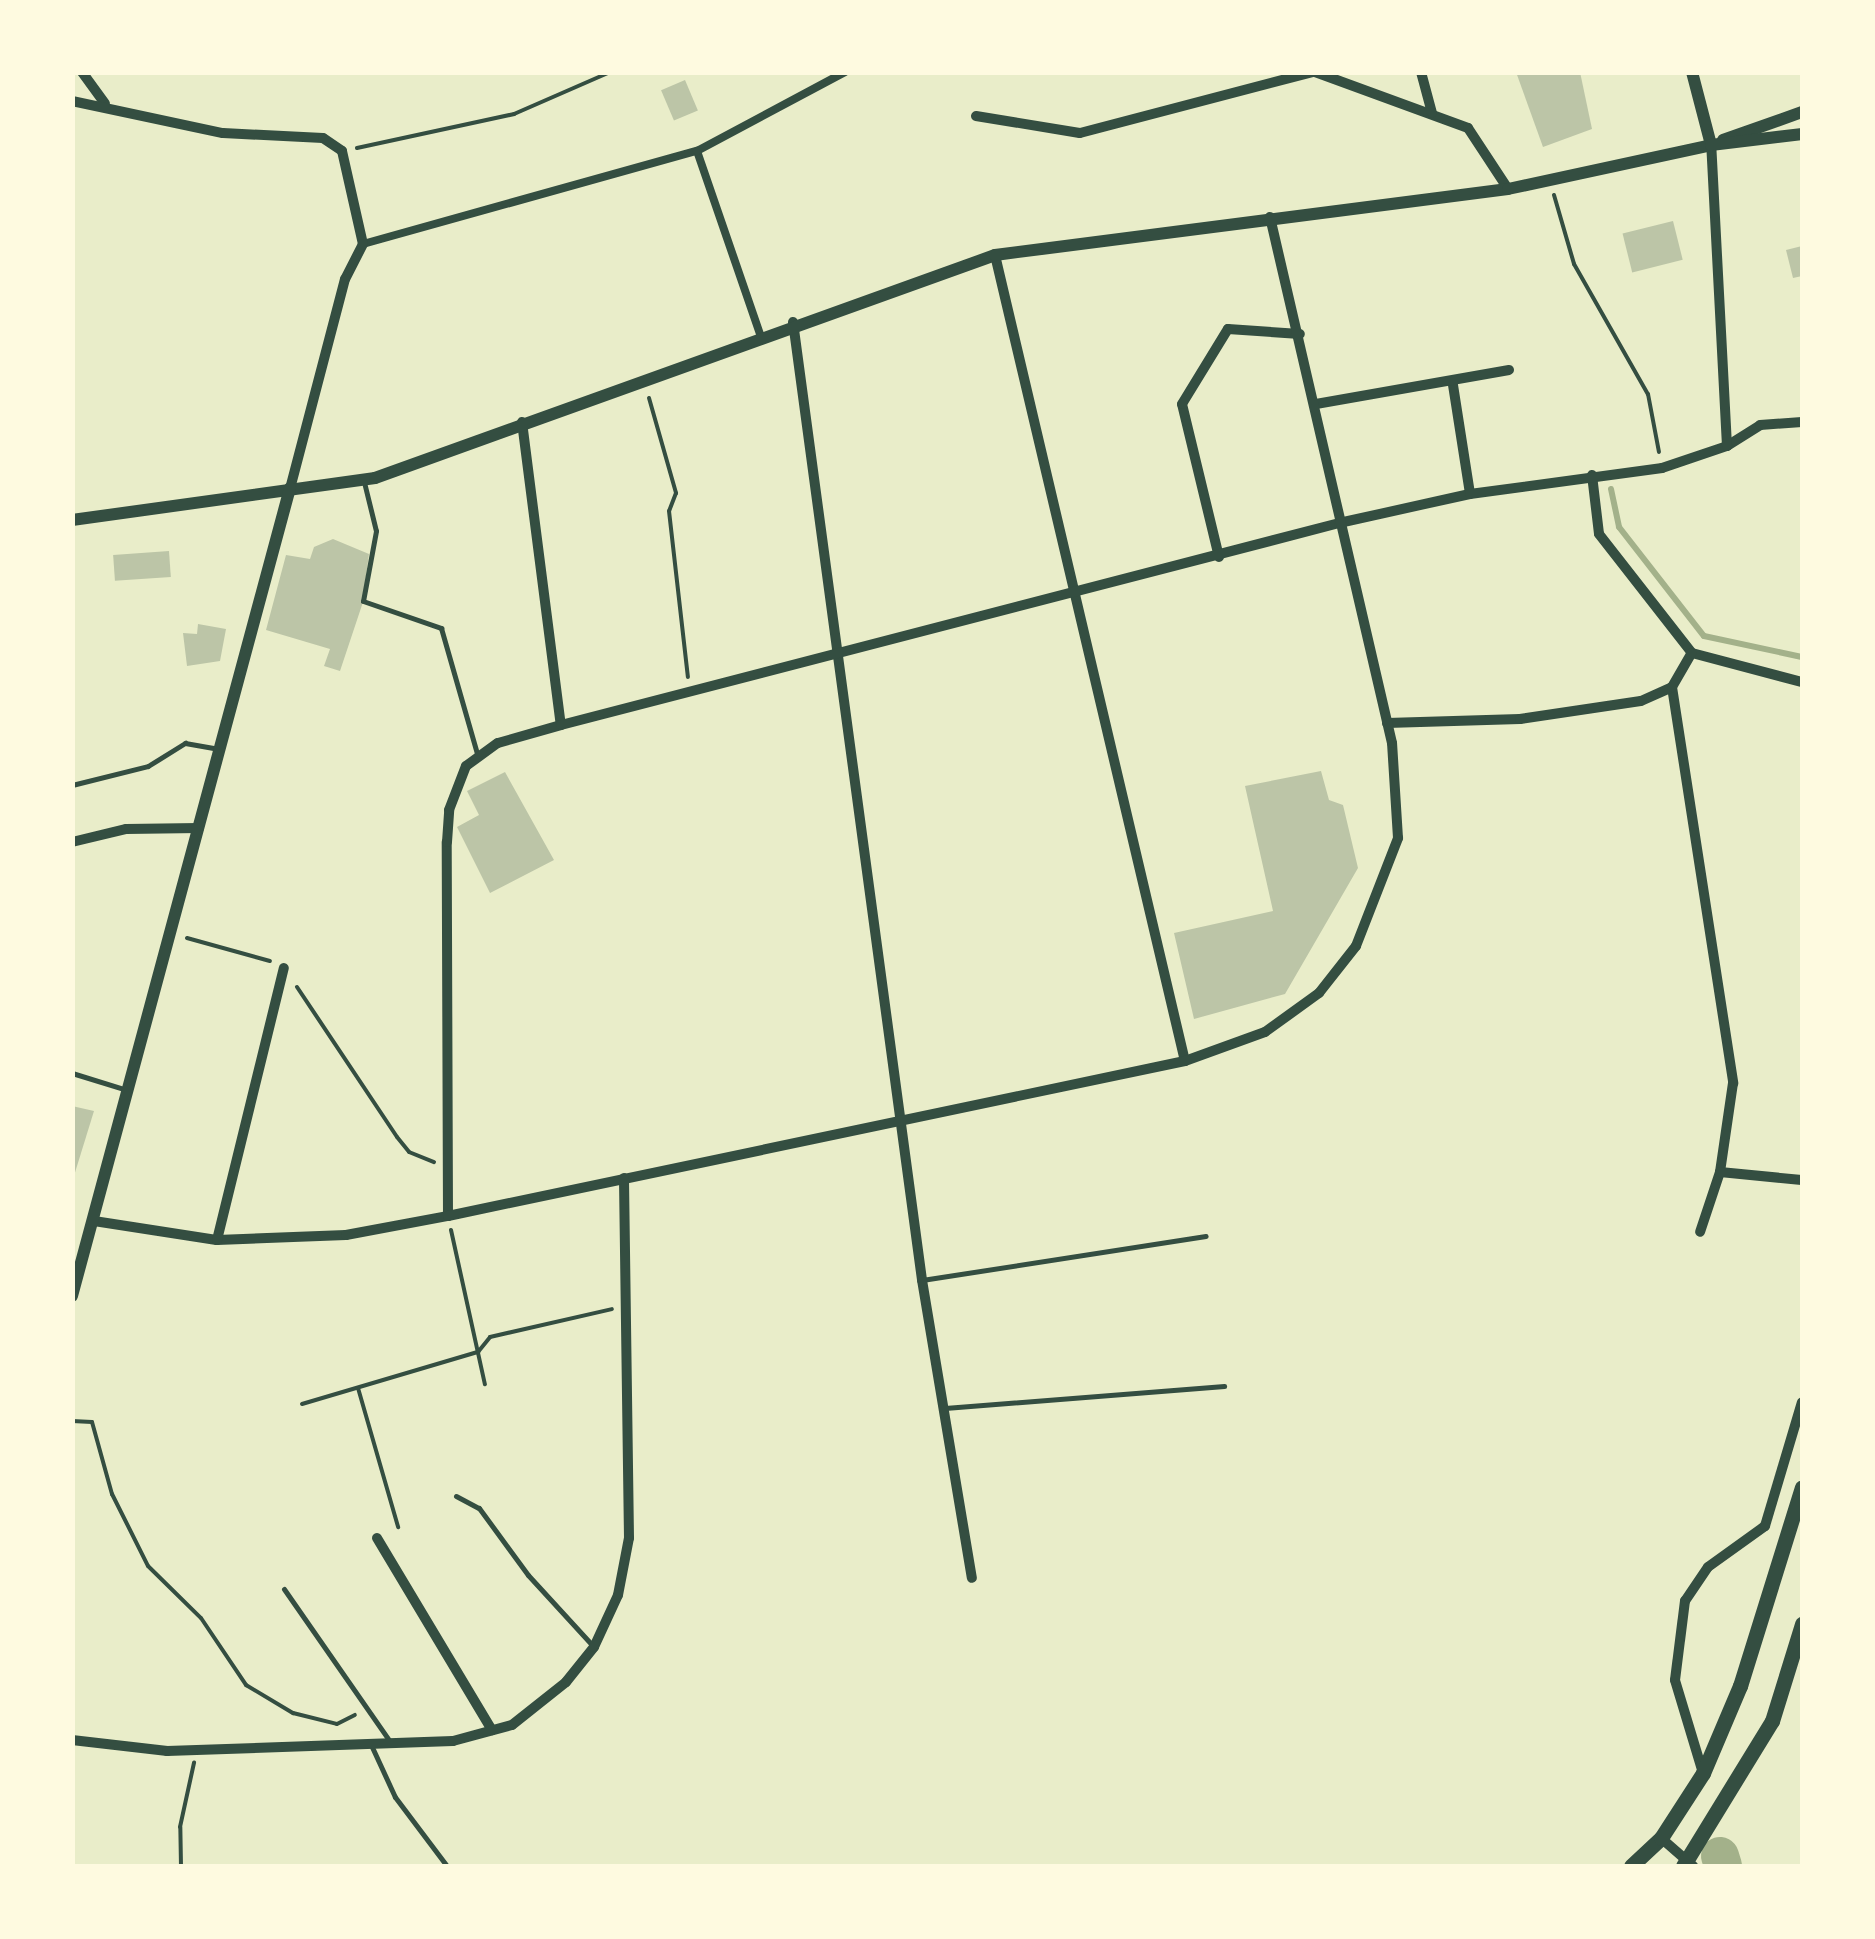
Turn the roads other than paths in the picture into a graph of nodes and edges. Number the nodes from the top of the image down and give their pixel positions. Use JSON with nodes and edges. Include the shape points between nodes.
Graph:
{"nodes":[{"id":1,"x":82,"y":72,"type":"edge"},
{"id":2,"x":845,"y":72,"type":"edge"},
{"id":3,"x":1313,"y":72,"type":"edge"},
{"id":4,"x":1421,"y":72,"type":"edge"},
{"id":5,"x":1692,"y":72,"type":"edge"},
{"id":6,"x":72,"y":101,"type":"edge"},
{"id":7,"x":105,"y":104,"type":"junction"},
{"id":8,"x":1802,"y":112,"type":"edge"},
{"id":9,"x":1432,"y":113,"type":"junction"},
{"id":10,"x":976,"y":116,"type":"dead end"},
{"id":11,"x":1802,"y":134,"type":"edge"},
{"id":12,"x":1711,"y":145,"type":"junction"},
{"id":13,"x":698,"y":150,"type":"junction"},
{"id":14,"x":1508,"y":188,"type":"junction"},
{"id":15,"x":1270,"y":215,"type":"junction"},
{"id":16,"x":363,"y":244,"type":"junction"},
{"id":17,"x":995,"y":255,"type":"junction"},
{"id":18,"x":793,"y":322,"type":"junction"},
{"id":19,"x":760,"y":334,"type":"junction"},
{"id":20,"x":1300,"y":334,"type":"junction"},
{"id":21,"x":1510,"y":370,"type":"dead end"},
{"id":22,"x":1453,"y":385,"type":"junction"},
{"id":23,"x":1316,"y":404,"type":"junction"},
{"id":24,"x":522,"y":422,"type":"junction"},
{"id":25,"x":1802,"y":422,"type":"edge"},
{"id":26,"x":1727,"y":446,"type":"junction"},
{"id":27,"x":1592,"y":475,"type":"junction"},
{"id":28,"x":363,"y":480,"type":"junction"},
{"id":29,"x":290,"y":488,"type":"junction"},
{"id":30,"x":1470,"y":494,"type":"junction"},
{"id":31,"x":72,"y":520,"type":"edge"},
{"id":32,"x":1339,"y":524,"type":"junction"},
{"id":33,"x":1219,"y":557,"type":"junction"},
{"id":34,"x":1074,"y":596,"type":"junction"},
{"id":35,"x":1692,"y":653,"type":"junction"},
{"id":36,"x":840,"y":654,"type":"junction"},
{"id":37,"x":1802,"y":682,"type":"edge"},
{"id":38,"x":1672,"y":686,"type":"junction"},
{"id":39,"x":1387,"y":723,"type":"junction"},
{"id":40,"x":561,"y":725,"type":"junction"},
{"id":41,"x":221,"y":749,"type":"junction"},
{"id":42,"x":478,"y":758,"type":"junction"},
{"id":43,"x":72,"y":785,"type":"edge"},
{"id":44,"x":198,"y":828,"type":"junction"},
{"id":45,"x":72,"y":842,"type":"edge"},
{"id":46,"x":284,"y":968,"type":"road end"},
{"id":47,"x":1185,"y":1061,"type":"junction"},
{"id":48,"x":72,"y":1073,"type":"edge"},
{"id":49,"x":128,"y":1090,"type":"junction"},
{"id":50,"x":901,"y":1116,"type":"junction"},
{"id":51,"x":1720,"y":1172,"type":"junction"},
{"id":52,"x":624,"y":1178,"type":"junction"},
{"id":53,"x":1802,"y":1180,"type":"edge"},
{"id":54,"x":448,"y":1216,"type":"junction"},
{"id":55,"x":94,"y":1221,"type":"junction"},
{"id":56,"x":1700,"y":1232,"type":"dead end"},
{"id":57,"x":1206,"y":1236,"type":"dead end"},
{"id":58,"x":217,"y":1240,"type":"junction"},
{"id":59,"x":922,"y":1280,"type":"junction"},
{"id":60,"x":72,"y":1296,"type":"edge"},
{"id":61,"x":1224,"y":1386,"type":"dead end"},
{"id":62,"x":1802,"y":1402,"type":"edge"},
{"id":63,"x":945,"y":1408,"type":"junction"},
{"id":64,"x":1802,"y":1487,"type":"edge"},
{"id":65,"x":456,"y":1496,"type":"dead end"},
{"id":66,"x":378,"y":1538,"type":"dead end"},
{"id":67,"x":972,"y":1578,"type":"dead end"},
{"id":68,"x":284,"y":1589,"type":"dead end"},
{"id":69,"x":1802,"y":1624,"type":"edge"},
{"id":70,"x":594,"y":1647,"type":"junction"},
{"id":71,"x":492,"y":1730,"type":"junction"},
{"id":72,"x":72,"y":1740,"type":"edge"},
{"id":73,"x":372,"y":1746,"type":"junction"},
{"id":74,"x":393,"y":1746,"type":"junction"},
{"id":75,"x":1703,"y":1773,"type":"junction"},
{"id":76,"x":1661,"y":1838,"type":"junction"},
{"id":77,"x":1688,"y":1864,"type":"edge"},
{"id":78,"x":447,"y":1866,"type":"edge"},
{"id":79,"x":1631,"y":1866,"type":"edge"}],
"edges":[{"from":1,"to":7,"type":"street"},
{"from":2,"to":13,"type":"street"},
{"from":3,"to":9,"type":"street"},
{"from":3,"to":10,"type":"street","via":[[1080,133]]},
{"from":4,"to":9,"type":"street"},
{"from":5,"to":12,"type":"street"},
{"from":6,"to":7,"type":"street"},
{"from":7,"to":16,"type":"street","via":[[170,126],[323,138],[342,151]]},
{"from":8,"to":12,"type":"street"},
{"from":9,"to":14,"type":"street","via":[[1468,128]]},
{"from":11,"to":12,"type":"street"},
{"from":12,"to":14,"type":"street"},
{"from":12,"to":26,"type":"street"},
{"from":13,"to":16,"type":"street"},
{"from":13,"to":19,"type":"street"},
{"from":14,"to":15,"type":"street"},
{"from":15,"to":17,"type":"street"},
{"from":15,"to":20,"type":"street"},
{"from":16,"to":29,"type":"street","via":[[345,279]]},
{"from":17,"to":18,"type":"street"},
{"from":17,"to":34,"type":"street"},
{"from":18,"to":19,"type":"street"},
{"from":18,"to":36,"type":"street"},
{"from":19,"to":24,"type":"street"},
{"from":20,"to":23,"type":"street"},
{"from":20,"to":33,"type":"street","via":[[1228,329],[1182,404]]},
{"from":21,"to":22,"type":"street"},
{"from":22,"to":23,"type":"street"},
{"from":22,"to":30,"type":"street"},
{"from":23,"to":32,"type":"street"},
{"from":24,"to":28,"type":"street"},
{"from":24,"to":40,"type":"street"},
{"from":25,"to":26,"type":"street","via":[[1760,425]]},
{"from":26,"to":27,"type":"street","via":[[1662,468]]},
{"from":27,"to":30,"type":"street"},
{"from":27,"to":35,"type":"street","via":[[1599,534]]},
{"from":28,"to":29,"type":"street"},
{"from":28,"to":42,"type":"lane","via":[[376,531],[363,601],[441,628]]},
{"from":29,"to":31,"type":"street"},
{"from":29,"to":41,"type":"street"},
{"from":30,"to":32,"type":"street"},
{"from":32,"to":33,"type":"street"},
{"from":32,"to":39,"type":"street"},
{"from":33,"to":34,"type":"street"},
{"from":34,"to":36,"type":"street"},
{"from":34,"to":47,"type":"street"},
{"from":35,"to":37,"type":"street"},
{"from":35,"to":38,"type":"street"},
{"from":36,"to":40,"type":"street"},
{"from":36,"to":50,"type":"street"},
{"from":38,"to":39,"type":"street","via":[[1641,702],[1520,719]]},
{"from":38,"to":51,"type":"street","via":[[1733,1083]]},
{"from":39,"to":47,"type":"street","via":[[1398,838],[1356,946],[1319,993],[1265,1032]]},
{"from":40,"to":42,"type":"street","via":[[498,744]]},
{"from":41,"to":43,"type":"lane","via":[[185,743],[148,766]]},
{"from":41,"to":44,"type":"street"},
{"from":42,"to":54,"type":"street","via":[[466,766],[449,810],[446,842]]},
{"from":44,"to":45,"type":"street","via":[[126,829]]},
{"from":44,"to":49,"type":"street"},
{"from":46,"to":58,"type":"street"},
{"from":47,"to":50,"type":"street"},
{"from":48,"to":49,"type":"lane"},
{"from":49,"to":55,"type":"street"},
{"from":50,"to":52,"type":"street"},
{"from":50,"to":59,"type":"street"},
{"from":51,"to":53,"type":"street"},
{"from":51,"to":56,"type":"street"},
{"from":52,"to":54,"type":"street"},
{"from":52,"to":70,"type":"street","via":[[629,1538],[618,1595]]},
{"from":54,"to":58,"type":"street","via":[[346,1235]]},
{"from":55,"to":58,"type":"street"},
{"from":55,"to":60,"type":"street"},
{"from":57,"to":59,"type":"lane"},
{"from":59,"to":63,"type":"street"},
{"from":61,"to":63,"type":"lane"},
{"from":62,"to":75,"type":"street","via":[[1764,1526],[1708,1567],[1685,1601],[1675,1680]]},
{"from":63,"to":67,"type":"street"},
{"from":64,"to":75,"type":"main road","via":[[1740,1686]]},
{"from":65,"to":70,"type":"lane","via":[[479,1508]]},
{"from":66,"to":71,"type":"street"},
{"from":68,"to":74,"type":"lane"},
{"from":69,"to":77,"type":"main road","via":[[1772,1721]]},
{"from":70,"to":71,"type":"street","via":[[566,1682],[512,1724]]},
{"from":71,"to":74,"type":"street"},
{"from":72,"to":73,"type":"street","via":[[195,1750]]},
{"from":73,"to":74,"type":"street"},
{"from":73,"to":78,"type":"lane","via":[[395,1797]]},
{"from":75,"to":76,"type":"main road"},
{"from":76,"to":77,"type":"street"},
{"from":76,"to":79,"type":"main road"}]}
